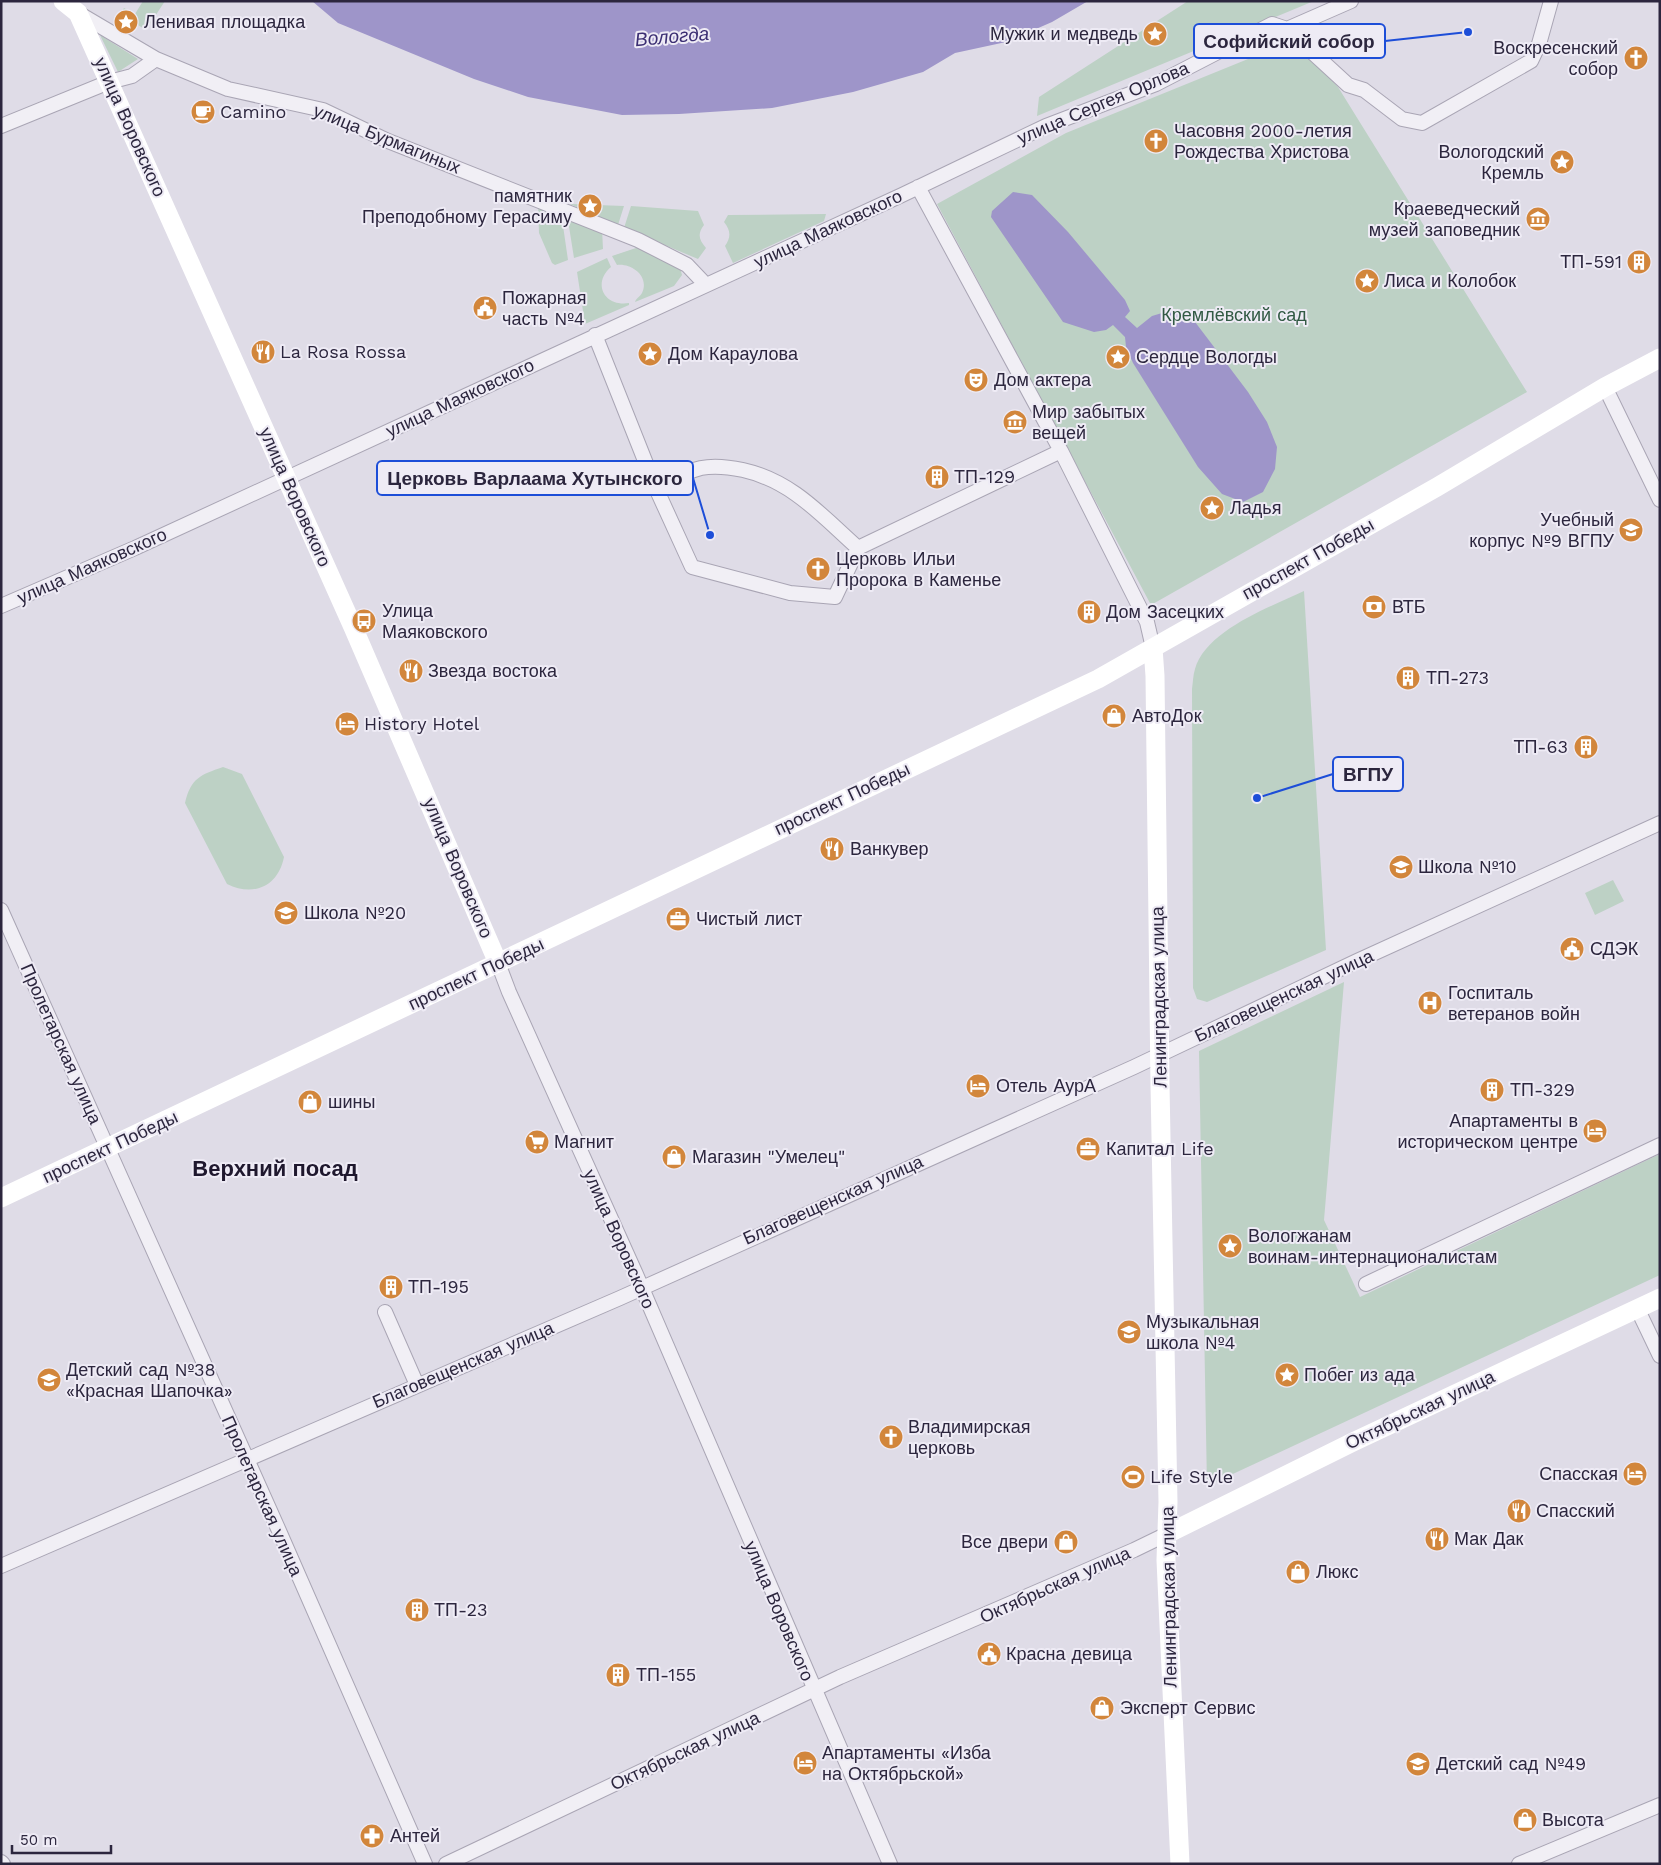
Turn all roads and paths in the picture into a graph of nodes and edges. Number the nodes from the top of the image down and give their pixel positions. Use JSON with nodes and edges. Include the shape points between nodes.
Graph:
{"nodes":[{"id":1,"x":63,"y":1,"type":"edge"},
{"id":2,"x":1351,"y":1,"type":"edge"},
{"id":3,"x":1551,"y":1,"type":"edge"},
{"id":4,"x":78,"y":13,"type":"junction"},
{"id":5,"x":1287,"y":29,"type":"junction"},
{"id":6,"x":156,"y":59,"type":"junction"},
{"id":7,"x":109,"y":82,"type":"junction"},
{"id":8,"x":1,"y":126,"type":"edge"},
{"id":9,"x":918,"y":187,"type":"junction"},
{"id":10,"x":706,"y":285,"type":"junction"},
{"id":11,"x":595,"y":336,"type":"junction"},
{"id":12,"x":1660,"y":358,"type":"edge"},
{"id":13,"x":1604,"y":387,"type":"junction"},
{"id":14,"x":1061,"y":451,"type":"junction"},
{"id":15,"x":287,"y":478,"type":"junction"},
{"id":16,"x":655,"y":486,"type":"junction"},
{"id":17,"x":1660,"y":500,"type":"edge"},
{"id":18,"x":858,"y":548,"type":"junction"},
{"id":19,"x":1,"y":606,"type":"edge"},
{"id":20,"x":1153,"y":648,"type":"junction"},
{"id":21,"x":1660,"y":823,"type":"edge"},
{"id":22,"x":1,"y":910,"type":"edge"},
{"id":23,"x":498,"y":963,"type":"junction"},
{"id":24,"x":1160,"y":1053,"type":"junction"},
{"id":25,"x":1660,"y":1145,"type":"edge"},
{"id":26,"x":107,"y":1148,"type":"junction"},
{"id":27,"x":1,"y":1198,"type":"edge"},
{"id":28,"x":1366,"y":1284,"type":"dead end"},
{"id":29,"x":641,"y":1288,"type":"junction"},
{"id":30,"x":1660,"y":1298,"type":"edge"},
{"id":31,"x":1637,"y":1308,"type":"junction"},
{"id":32,"x":385,"y":1312,"type":"dead end"},
{"id":33,"x":1660,"y":1356,"type":"edge"},
{"id":34,"x":417,"y":1385,"type":"junction"},
{"id":35,"x":247,"y":1460,"type":"junction"},
{"id":36,"x":1166,"y":1534,"type":"junction"},
{"id":37,"x":1,"y":1566,"type":"edge"},
{"id":38,"x":813,"y":1690,"type":"junction"},
{"id":39,"x":1660,"y":1805,"type":"edge"},
{"id":40,"x":425,"y":1864,"type":"edge"},
{"id":41,"x":446,"y":1864,"type":"edge"},
{"id":42,"x":890,"y":1864,"type":"edge"},
{"id":43,"x":1180,"y":1864,"type":"edge"},
{"id":44,"x":1519,"y":1864,"type":"edge"}],
"edges":[{"from":1,"to":4,"type":"main road","name":"улица Бурмагиных"},
{"from":2,"to":5,"type":"street","name":"улица Сергея Орлова"},
{"from":3,"to":5,"type":"street","via":[[1531,61],[1422,123],[1402,119],[1364,90],[1348,85]]},
{"from":4,"to":6,"type":"street","name":"улица Бурмагиных"},
{"from":4,"to":7,"type":"main road","name":"улица Воровского"},
{"from":5,"to":9,"type":"street","name":"улица Сергея Орлова","via":[[1272,24],[1156,84],[1046,126]]},
{"from":6,"to":7,"type":"street","via":[[132,76]]},
{"from":6,"to":10,"type":"street","name":"улица Бурмагиных","via":[[228,89],[323,110],[388,141],[638,240],[687,265]]},
{"from":7,"to":8,"type":"street"},
{"from":7,"to":15,"type":"main road","name":"улица Воровского"},
{"from":9,"to":10,"type":"street","name":"улица Маяковского"},
{"from":9,"to":14,"type":"street","name":"Ленинградская улица"},
{"from":10,"to":11,"type":"street","name":"улица Маяковского"},
{"from":11,"to":15,"type":"street","name":"улица Маяковского"},
{"from":11,"to":16,"type":"street"},
{"from":12,"to":13,"type":"main road","name":"проспект Победы"},
{"from":13,"to":17,"type":"street"},
{"from":13,"to":20,"type":"main road","name":"проспект Победы","via":[[1437,487]]},
{"from":14,"to":18,"type":"street"},
{"from":14,"to":20,"type":"street","name":"Ленинградская улица","via":[[1147,622]]},
{"from":15,"to":19,"type":"street","name":"улица Маяковского"},
{"from":15,"to":23,"type":"main road","name":"улица Воровского"},
{"from":16,"to":18,"type":"street","via":[[712,466],[774,479],[792,489]]},
{"from":16,"to":18,"type":"street","via":[[692,567],[790,593],[835,597]]},
{"from":20,"to":23,"type":"main road","name":"проспект Победы","via":[[1098,678]]},
{"from":20,"to":24,"type":"main road","name":"Ленинградская улица"},
{"from":21,"to":24,"type":"street","name":"Благовещенская улица"},
{"from":22,"to":26,"type":"street","name":"Пролетарская улица"},
{"from":23,"to":26,"type":"main road","name":"проспект Победы"},
{"from":23,"to":29,"type":"street","name":"улица Воровского"},
{"from":24,"to":29,"type":"street","name":"Благовещенская улица"},
{"from":24,"to":36,"type":"main road","name":"Ленинградская улица"},
{"from":25,"to":28,"type":"street"},
{"from":26,"to":27,"type":"main road","name":"проспект Победы"},
{"from":26,"to":35,"type":"street","name":"Пролетарская улица"},
{"from":29,"to":34,"type":"street","name":"Благовещенская улица"},
{"from":29,"to":38,"type":"street","name":"улица Воровского"},
{"from":30,"to":31,"type":"main road","name":"Октябрьская улица"},
{"from":31,"to":33,"type":"street"},
{"from":31,"to":36,"type":"main road","name":"Октябрьская улица"},
{"from":32,"to":34,"type":"street"},
{"from":34,"to":35,"type":"street","name":"Благовещенская улица"},
{"from":35,"to":37,"type":"street","name":"Благовещенская улица"},
{"from":35,"to":40,"type":"street","name":"Пролетарская улица"},
{"from":36,"to":38,"type":"street","name":"Октябрьская улица"},
{"from":36,"to":43,"type":"main road","name":"Ленинградская улица"},
{"from":38,"to":41,"type":"street","name":"Октябрьская улица"},
{"from":38,"to":42,"type":"street","name":"улица Воровского"},
{"from":39,"to":44,"type":"street"}]}
